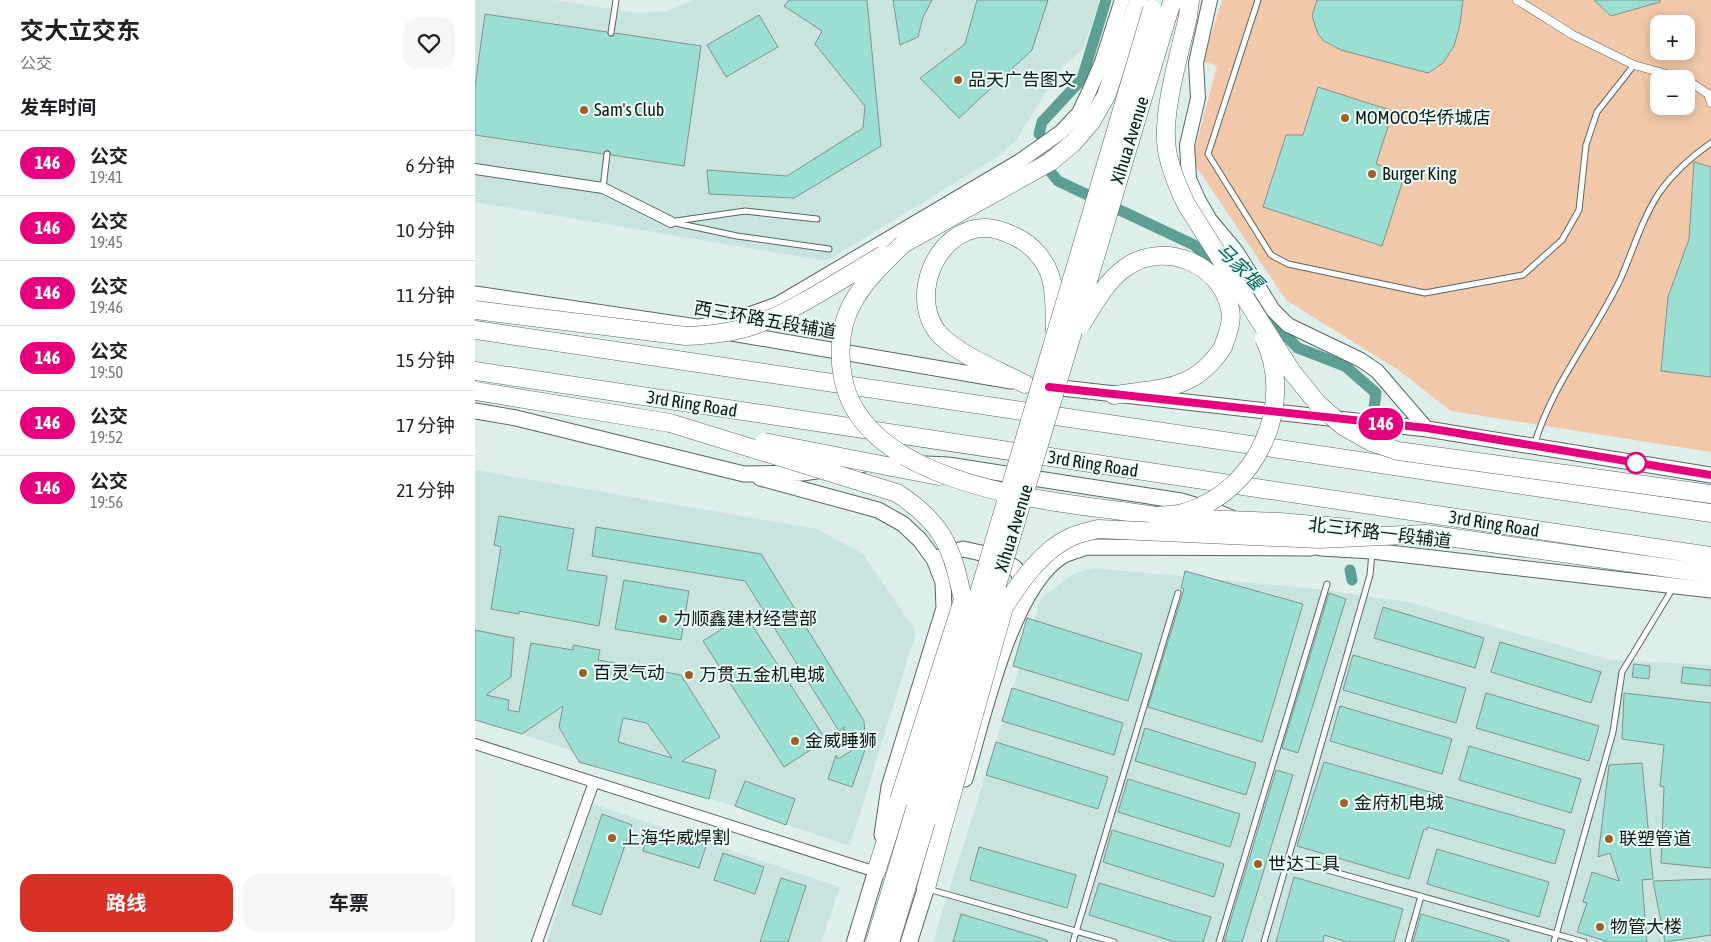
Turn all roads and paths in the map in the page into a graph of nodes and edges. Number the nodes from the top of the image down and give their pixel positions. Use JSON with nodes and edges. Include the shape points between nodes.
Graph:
{"nodes":[{"id":1,"x":616,"y":0,"type":"edge"},
{"id":2,"x":1210,"y":0,"type":"edge"},
{"id":3,"x":1258,"y":0,"type":"edge"},
{"id":4,"x":1517,"y":0,"type":"edge"},
{"id":5,"x":1150,"y":4,"type":"edge"},
{"id":6,"x":1189,"y":8,"type":"edge"},
{"id":7,"x":611,"y":33,"type":"dead end"},
{"id":8,"x":1634,"y":65,"type":"junction"},
{"id":9,"x":1653,"y":70,"type":"edge"},
{"id":10,"x":1695,"y":85,"type":"edge"},
{"id":11,"x":1711,"y":103,"type":"edge"},
{"id":12,"x":1711,"y":143,"type":"edge"},
{"id":13,"x":607,"y":154,"type":"dead end"},
{"id":14,"x":475,"y":169,"type":"edge"},
{"id":15,"x":603,"y":188,"type":"junction"},
{"id":16,"x":817,"y":219,"type":"dead end"},
{"id":17,"x":671,"y":222,"type":"junction"},
{"id":18,"x":903,"y":244,"type":"junction"},
{"id":19,"x":829,"y":250,"type":"dead end"},
{"id":20,"x":1242,"y":293,"type":"junction"},
{"id":21,"x":475,"y":294,"type":"edge"},
{"id":22,"x":475,"y":310,"type":"edge"},
{"id":23,"x":697,"y":327,"type":"junction"},
{"id":24,"x":475,"y":330,"type":"edge"},
{"id":25,"x":1062,"y":340,"type":"junction"},
{"id":26,"x":475,"y":371,"type":"edge"},
{"id":27,"x":1025,"y":384,"type":"junction"},
{"id":28,"x":475,"y":392,"type":"edge"},
{"id":29,"x":1113,"y":395,"type":"junction"},
{"id":30,"x":475,"y":412,"type":"edge"},
{"id":31,"x":670,"y":423,"type":"junction"},
{"id":32,"x":1427,"y":428,"type":"junction"},
{"id":33,"x":1534,"y":446,"type":"junction"},
{"id":34,"x":744,"y":474,"type":"junction"},
{"id":35,"x":1711,"y":475,"type":"edge"},
{"id":36,"x":959,"y":480,"type":"junction"},
{"id":37,"x":1711,"y":494,"type":"edge"},
{"id":38,"x":1711,"y":514,"type":"edge"},
{"id":39,"x":1156,"y":516,"type":"junction"},
{"id":40,"x":1426,"y":534,"type":"junction"},
{"id":41,"x":1321,"y":548,"type":"junction"},
{"id":42,"x":1372,"y":551,"type":"junction"},
{"id":43,"x":1711,"y":556,"type":"edge"},
{"id":44,"x":933,"y":559,"type":"junction"},
{"id":45,"x":1711,"y":574,"type":"edge"},
{"id":46,"x":1327,"y":584,"type":"dead end"},
{"id":47,"x":1675,"y":585,"type":"junction"},
{"id":48,"x":1711,"y":590,"type":"edge"},
{"id":49,"x":1031,"y":591,"type":"junction"},
{"id":50,"x":1178,"y":593,"type":"dead end"},
{"id":51,"x":963,"y":600,"type":"junction"},
{"id":52,"x":1004,"y":607,"type":"junction"},
{"id":53,"x":969,"y":653,"type":"junction"},
{"id":54,"x":958,"y":689,"type":"junction"},
{"id":55,"x":922,"y":728,"type":"junction"},
{"id":56,"x":967,"y":741,"type":"junction"},
{"id":57,"x":475,"y":744,"type":"edge"},
{"id":58,"x":594,"y":782,"type":"junction"},
{"id":59,"x":1288,"y":859,"type":"junction"},
{"id":60,"x":876,"y":872,"type":"junction"},
{"id":61,"x":901,"y":881,"type":"junction"},
{"id":62,"x":925,"y":888,"type":"junction"},
{"id":63,"x":1421,"y":896,"type":"junction"},
{"id":64,"x":1076,"y":930,"type":"junction"},
{"id":65,"x":1557,"y":935,"type":"junction"},
{"id":66,"x":537,"y":942,"type":"edge"},
{"id":67,"x":855,"y":942,"type":"edge"},
{"id":68,"x":875,"y":942,"type":"edge"},
{"id":69,"x":890,"y":942,"type":"edge"},
{"id":70,"x":909,"y":942,"type":"edge"},
{"id":71,"x":1073,"y":942,"type":"edge"},
{"id":72,"x":1114,"y":942,"type":"edge"},
{"id":73,"x":1219,"y":942,"type":"edge"},
{"id":74,"x":1263,"y":942,"type":"edge"},
{"id":75,"x":1408,"y":942,"type":"edge"},
{"id":76,"x":1554,"y":942,"type":"edge"},
{"id":77,"x":1584,"y":942,"type":"edge"}],
"edges":[{"from":1,"to":7,"type":"lane"},
{"from":2,"to":32,"type":"street","via":[[1196,63],[1198,98],[1187,145],[1189,179],[1199,201],[1273,310],[1288,325],[1377,371]]},
{"from":3,"to":8,"type":"lane","via":[[1208,154],[1271,255],[1288,264],[1425,293],[1523,275],[1561,240],[1579,210],[1586,144],[1597,112]]},
{"from":4,"to":8,"type":"street","via":[[1573,35]]},
{"from":5,"to":18,"type":"highway","via":[[1106,96],[1091,122],[1073,143],[1050,162]]},
{"from":5,"to":23,"type":"street","via":[[1102,62],[1079,113],[1061,132],[1020,161],[778,304],[737,320]]},
{"from":5,"to":25,"type":"highway","name":"Xihua Avenue","bridge":true},
{"from":6,"to":20,"type":"highway","bridge":true,"via":[[1168,118],[1167,149],[1174,178],[1186,204]]},
{"from":8,"to":9,"type":"street"},
{"from":10,"to":11,"type":"street","via":[[1708,94]]},
{"from":12,"to":33,"type":"lane","via":[[1688,158],[1660,192],[1643,220],[1620,280],[1556,393],[1540,425]]},
{"from":13,"to":15,"type":"lane"},
{"from":14,"to":15,"type":"street"},
{"from":15,"to":17,"type":"street"},
{"from":16,"to":17,"type":"lane","via":[[745,211]]},
{"from":17,"to":19,"type":"lane"},
{"from":18,"to":22,"type":"highway","bridge":true,"via":[[782,312],[755,325],[717,335],[686,336]]},
{"from":18,"to":36,"type":"highway","bridge":true,"via":[[869,278],[853,301],[842,326],[839,356],[846,393],[861,419],[891,447],[925,468]]},
{"from":20,"to":37,"type":"highway","bridge":true,"via":[[1292,372],[1318,404],[1343,426],[1371,442],[1398,451],[1430,456]]},
{"from":20,"to":39,"type":"highway","bridge":true,"via":[[1266,343],[1272,368],[1275,388],[1267,437],[1248,469],[1211,500],[1187,512]]},
{"from":21,"to":23,"type":"main road","name":"西三环路五段辅道"},
{"from":23,"to":27,"type":"main road","name":"西三环路五段辅道"},
{"from":24,"to":38,"type":"highway"},
{"from":25,"to":27,"type":"highway","bridge":true,"via":[[1049,273],[1039,254],[1023,240],[1005,231],[985,228],[967,231],[951,241],[937,256],[928,276],[926,296],[930,316],[941,336],[962,352]]},
{"from":25,"to":29,"type":"highway","bridge":true,"via":[[1106,286],[1125,268],[1143,258],[1164,254],[1183,258],[1216,280],[1231,311],[1223,347],[1212,365],[1176,386]]},
{"from":25,"to":53,"type":"highway","name":"Xihua Avenue","bridge":true},
{"from":26,"to":43,"type":"highway","name":"3rd Ring Road"},
{"from":27,"to":29,"type":"main road","name":"西三环路五段辅道"},
{"from":28,"to":31,"type":"highway"},
{"from":29,"to":32,"type":"main road"},
{"from":30,"to":34,"type":"main road","via":[[516,418]]},
{"from":31,"to":36,"type":"highway","bridge":true},
{"from":31,"to":51,"type":"highway","bridge":true,"via":[[897,493],[921,508],[947,544]]},
{"from":32,"to":33,"type":"main road"},
{"from":33,"to":35,"type":"main road"},
{"from":34,"to":41,"type":"main road","name":"北三环路一段辅道","via":[[802,473],[881,462],[948,465],[1181,501],[1279,537]]},
{"from":34,"to":44,"type":"main road","via":[[878,510],[903,524]]},
{"from":36,"to":39,"type":"highway","bridge":true,"via":[[1026,498]]},
{"from":39,"to":40,"type":"highway","bridge":true},
{"from":40,"to":45,"type":"highway"},
{"from":40,"to":52,"type":"highway","bridge":true,"via":[[1319,539],[1098,529],[1071,537],[1052,549],[1018,584]]},
{"from":41,"to":42,"type":"main road","name":"北三环路一段辅道"},
{"from":41,"to":49,"type":"main road","via":[[1086,547],[1064,556],[1047,570]]},
{"from":42,"to":47,"type":"main road","name":"北三环路一段辅道"},
{"from":42,"to":59,"type":"lane","via":[[1370,575]]},
{"from":44,"to":49,"type":"main road","via":[[963,549],[999,557],[1015,568]]},
{"from":44,"to":60,"type":"main road","via":[[943,582],[944,608],[889,787]]},
{"from":46,"to":73,"type":"lane"},
{"from":47,"to":48,"type":"main road","name":"北三环路一段辅道"},
{"from":47,"to":65,"type":"lane","via":[[1622,672],[1613,732]]},
{"from":49,"to":62,"type":"main road","via":[[1009,632],[955,809]]},
{"from":50,"to":64,"type":"lane"},
{"from":51,"to":53,"type":"highway","bridge":true},
{"from":51,"to":55,"type":"highway","bridge":true},
{"from":52,"to":53,"type":"highway","bridge":true},
{"from":52,"to":56,"type":"highway","bridge":true},
{"from":53,"to":54,"type":"highway","name":"Xihua Avenue","bridge":true},
{"from":54,"to":55,"type":"highway","bridge":true},
{"from":54,"to":56,"type":"highway","bridge":true},
{"from":54,"to":61,"type":"highway","name":"Xihua Avenue","bridge":true},
{"from":55,"to":60,"type":"highway","bridge":true},
{"from":56,"to":62,"type":"highway","bridge":true},
{"from":57,"to":58,"type":"street"},
{"from":58,"to":60,"type":"street"},
{"from":58,"to":66,"type":"street"},
{"from":59,"to":63,"type":"lane"},
{"from":59,"to":74,"type":"lane"},
{"from":60,"to":67,"type":"main road"},
{"from":61,"to":68,"type":"highway","name":"Xihua Avenue"},
{"from":61,"to":69,"type":"highway","name":"Xihua Avenue"},
{"from":62,"to":64,"type":"lane"},
{"from":62,"to":70,"type":"main road"},
{"from":63,"to":65,"type":"lane"},
{"from":63,"to":75,"type":"lane"},
{"from":64,"to":71,"type":"lane"},
{"from":64,"to":72,"type":"lane"},
{"from":65,"to":76,"type":"lane"},
{"from":65,"to":77,"type":"lane"}]}
